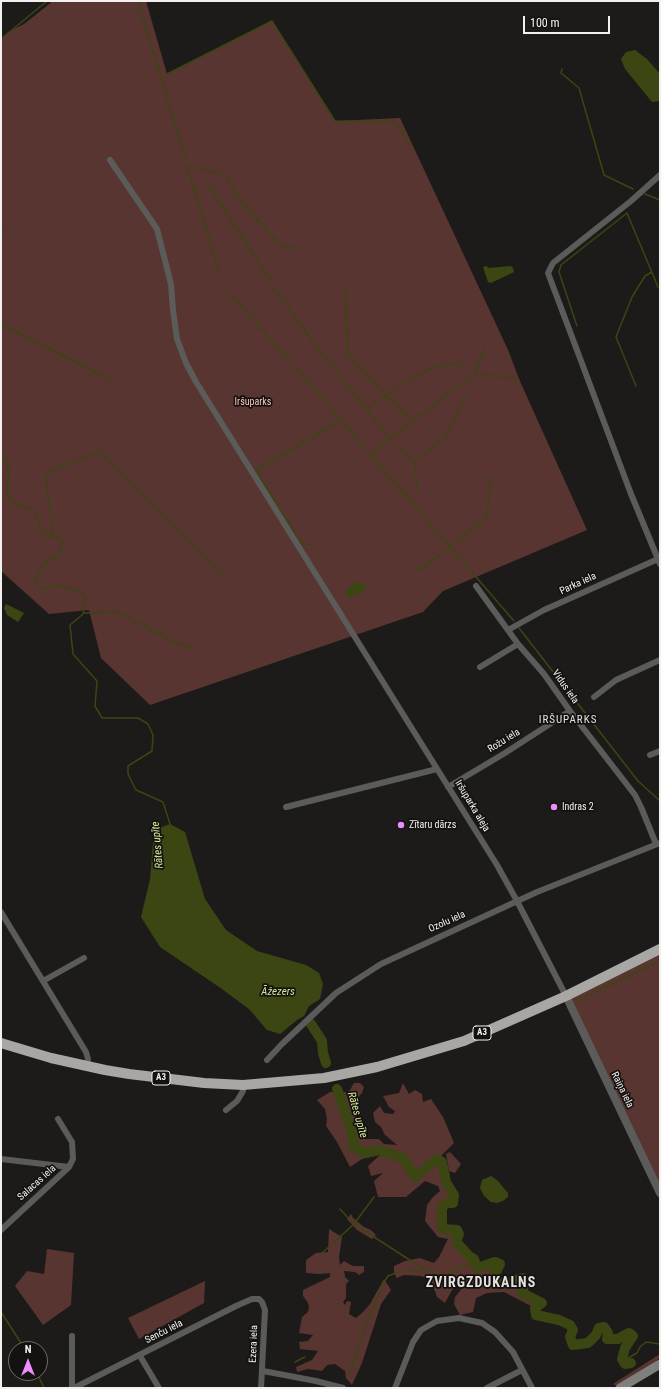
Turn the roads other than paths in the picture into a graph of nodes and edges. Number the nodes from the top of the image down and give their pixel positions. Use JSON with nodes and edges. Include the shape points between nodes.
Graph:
{"nodes":[{"id":1,"x":110,"y":160,"type":"dead end"},
{"id":2,"x":660,"y":175,"type":"edge"},
{"id":3,"x":659,"y":561,"type":"edge"},
{"id":4,"x":476,"y":586,"type":"dead end"},
{"id":5,"x":508,"y":630,"type":"junction"},
{"id":6,"x":518,"y":644,"type":"junction"},
{"id":7,"x":660,"y":660,"type":"edge"},
{"id":8,"x":480,"y":667,"type":"dead end"},
{"id":9,"x":594,"y":697,"type":"dead end"},
{"id":10,"x":570,"y":711,"type":"junction"},
{"id":11,"x":660,"y":751,"type":"edge"},
{"id":12,"x":650,"y":755,"type":"dead end"},
{"id":13,"x":437,"y":769,"type":"junction"},
{"id":14,"x":448,"y":787,"type":"junction"},
{"id":15,"x":286,"y":807,"type":"dead end"},
{"id":16,"x":658,"y":843,"type":"edge"},
{"id":17,"x":517,"y":901,"type":"junction"},
{"id":18,"x":1,"y":912,"type":"edge"},
{"id":19,"x":660,"y":949,"type":"edge"},
{"id":20,"x":84,"y":958,"type":"dead end"},
{"id":21,"x":43,"y":982,"type":"junction"},
{"id":22,"x":566,"y":996,"type":"junction"},
{"id":23,"x":1,"y":1044,"type":"edge"},
{"id":24,"x":267,"y":1060,"type":"dead end"},
{"id":25,"x":87,"y":1066,"type":"junction"},
{"id":26,"x":243,"y":1085,"type":"junction"},
{"id":27,"x":226,"y":1110,"type":"dead end"},
{"id":28,"x":58,"y":1119,"type":"dead end"},
{"id":29,"x":1,"y":1159,"type":"edge"},
{"id":30,"x":69,"y":1167,"type":"junction"},
{"id":31,"x":660,"y":1193,"type":"edge"},
{"id":32,"x":1,"y":1230,"type":"edge"},
{"id":33,"x":262,"y":1302,"type":"joint"},
{"id":34,"x":72,"y":1336,"type":"dead end"},
{"id":35,"x":140,"y":1356,"type":"junction"},
{"id":36,"x":660,"y":1364,"type":"edge"},
{"id":37,"x":522,"y":1370,"type":"junction"},
{"id":38,"x":263,"y":1371,"type":"junction"},
{"id":39,"x":73,"y":1388,"type":"edge"},
{"id":40,"x":159,"y":1388,"type":"edge"},
{"id":41,"x":262,"y":1388,"type":"edge"},
{"id":42,"x":343,"y":1388,"type":"edge"},
{"id":43,"x":395,"y":1388,"type":"edge"},
{"id":44,"x":488,"y":1388,"type":"edge"},
{"id":45,"x":532,"y":1388,"type":"edge"},
{"id":46,"x":620,"y":1388,"type":"edge"}],
"edges":[{"from":1,"to":13,"type":"street","name":"Iršuparka aleja","via":[[157,229],[171,284],[177,339],[189,370]]},
{"from":2,"to":3,"type":"street","via":[[631,202],[553,263],[548,273],[631,494]]},
{"from":3,"to":5,"type":"street","name":"Parka iela","via":[[544,610]]},
{"from":4,"to":5,"type":"street","name":"Vidus iela"},
{"from":5,"to":6,"type":"street","name":"Vidus iela"},
{"from":6,"to":8,"type":"street"},
{"from":6,"to":10,"type":"street","name":"Vidus iela","via":[[544,674]]},
{"from":7,"to":9,"type":"street","via":[[616,680]]},
{"from":10,"to":14,"type":"street","name":"Rožu iela"},
{"from":10,"to":16,"type":"street","name":"Vidus iela","via":[[635,795]]},
{"from":11,"to":12,"type":"street"},
{"from":13,"to":14,"type":"street","name":"Iršuparka aleja"},
{"from":13,"to":15,"type":"street"},
{"from":14,"to":17,"type":"street","name":"Iršuparka aleja"},
{"from":16,"to":17,"type":"street","name":"Ozolu iela"},
{"from":17,"to":22,"type":"street","name":"Iršuparka aleja"},
{"from":17,"to":24,"type":"street","name":"Ozolu iela","via":[[380,964],[336,993]]},
{"from":18,"to":21,"type":"street"},
{"from":19,"to":22,"type":"highway","number":"A3"},
{"from":20,"to":21,"type":"street"},
{"from":21,"to":25,"type":"street","via":[[86,1052]]},
{"from":22,"to":26,"type":"highway","number":"A3","via":[[464,1041],[377,1068],[324,1078]]},
{"from":22,"to":31,"type":"street","name":"Raiņa iela"},
{"from":23,"to":25,"type":"highway","number":"A3"},
{"from":25,"to":26,"type":"highway","number":"A3","via":[[129,1074]]},
{"from":26,"to":27,"type":"street","via":[[243,1090],[236,1101]]},
{"from":28,"to":30,"type":"street","via":[[72,1142],[73,1159]]},
{"from":29,"to":30,"type":"street"},
{"from":30,"to":32,"type":"street","name":"Salacas iela"},
{"from":33,"to":35,"type":"street","name":"Senču iela","via":[[259,1299],[252,1299],[236,1306]]},
{"from":33,"to":38,"type":"street","name":"Ezera iela","via":[[266,1310]]},
{"from":34,"to":39,"type":"street"},
{"from":35,"to":39,"type":"street","name":"Senču iela"},
{"from":35,"to":40,"type":"street"},
{"from":36,"to":46,"type":"main road"},
{"from":37,"to":43,"type":"street","via":[[504,1342],[482,1323],[459,1318],[437,1321],[421,1330],[413,1342]]},
{"from":37,"to":44,"type":"street"},
{"from":37,"to":45,"type":"street"},
{"from":38,"to":41,"type":"street","name":"Ezera iela"},
{"from":38,"to":42,"type":"street"}]}
